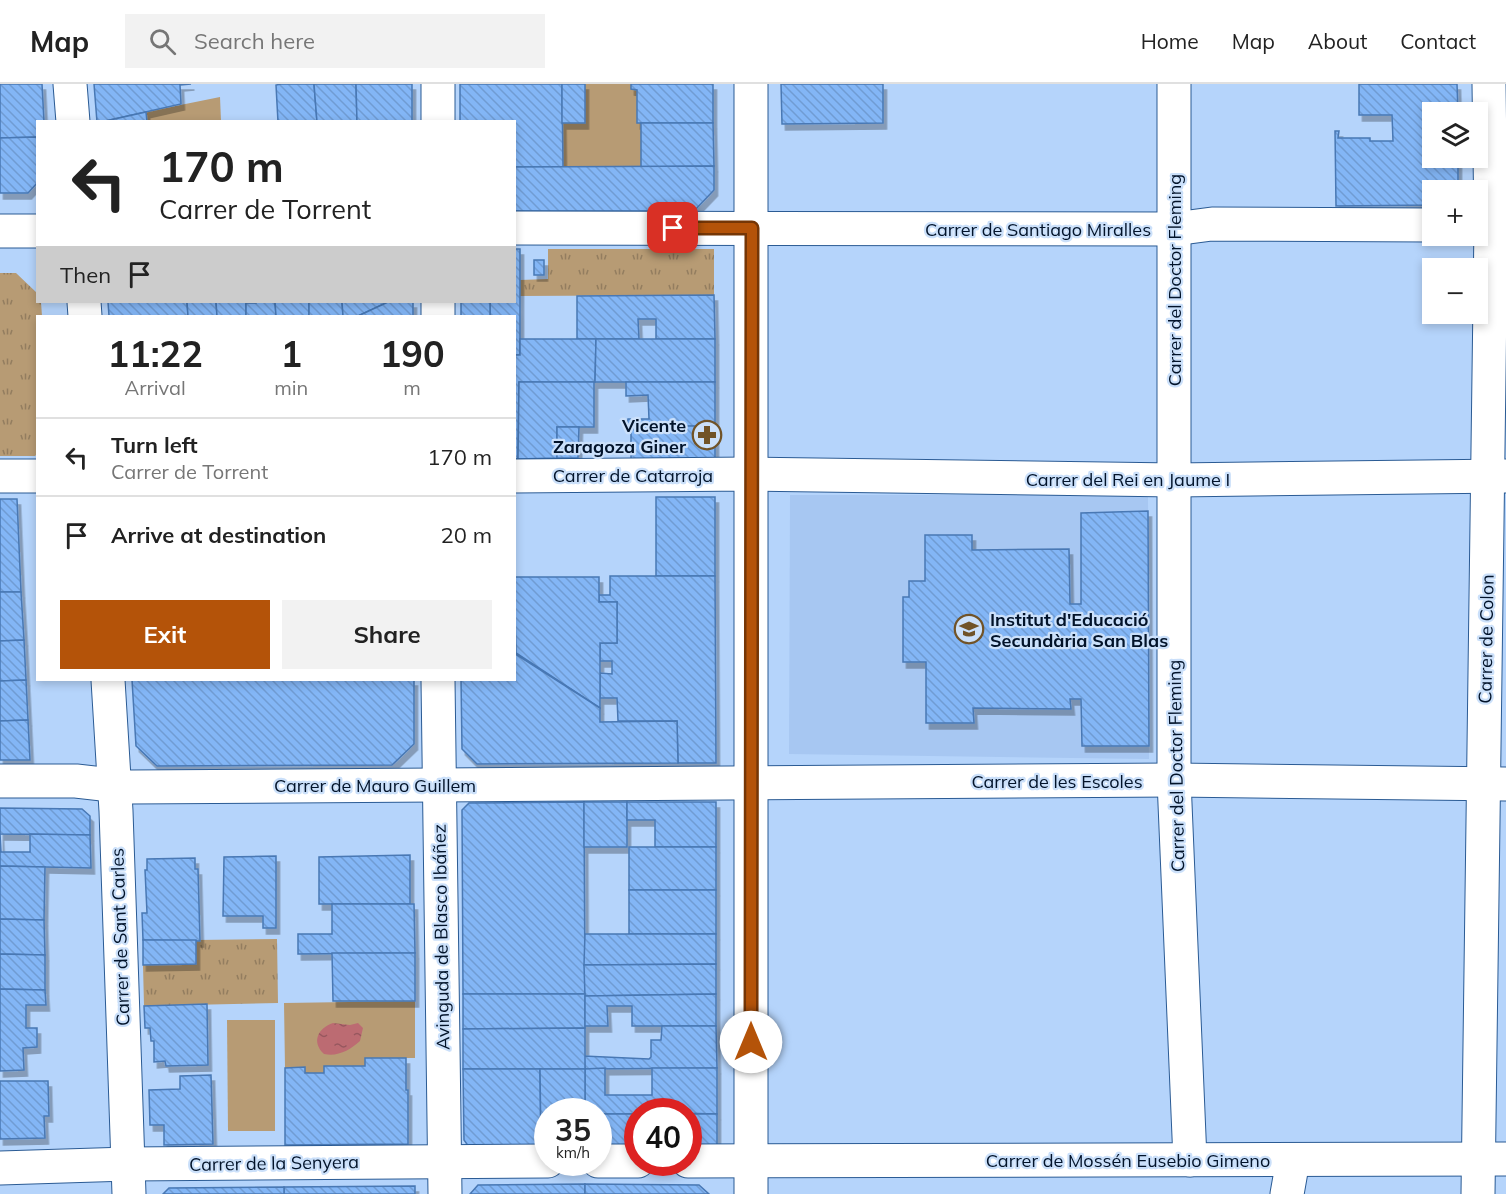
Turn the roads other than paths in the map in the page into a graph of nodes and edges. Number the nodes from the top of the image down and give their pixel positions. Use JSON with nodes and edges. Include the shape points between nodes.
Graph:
{"nodes":[{"id":1,"x":70,"y":84,"type":"edge"},
{"id":2,"x":438,"y":84,"type":"edge"},
{"id":3,"x":751,"y":84,"type":"edge"},
{"id":4,"x":1174,"y":84,"type":"edge"},
{"id":5,"x":1489,"y":84,"type":"edge"},
{"id":6,"x":73,"y":120,"type":"edge"},
{"id":7,"x":438,"y":120,"type":"edge"},
{"id":8,"x":1422,"y":225,"type":"edge"},
{"id":9,"x":1492,"y":225,"type":"edge"},
{"id":10,"x":516,"y":228,"type":"edge"},
{"id":11,"x":752,"y":228,"type":"junction"},
{"id":12,"x":1174,"y":229,"type":"junction"},
{"id":13,"x":0,"y":231,"type":"edge"},
{"id":14,"x":36,"y":231,"type":"edge"},
{"id":15,"x":751,"y":474,"type":"junction"},
{"id":16,"x":0,"y":476,"type":"edge"},
{"id":17,"x":36,"y":476,"type":"edge"},
{"id":18,"x":516,"y":476,"type":"edge"},
{"id":19,"x":1497,"y":476,"type":"edge"},
{"id":20,"x":1175,"y":480,"type":"junction"},
{"id":21,"x":108,"y":681,"type":"edge"},
{"id":22,"x":438,"y":681,"type":"edge"},
{"id":23,"x":1174,"y":780,"type":"junction"},
{"id":24,"x":0,"y":781,"type":"edge"},
{"id":25,"x":751,"y":782,"type":"junction"},
{"id":26,"x":1495,"y":784,"type":"edge"},
{"id":27,"x":115,"y":785,"type":"junction"},
{"id":28,"x":438,"y":785,"type":"junction"},
{"id":29,"x":1492,"y":1159,"type":"edge"},
{"id":30,"x":1190,"y":1160,"type":"junction"},
{"id":31,"x":1293,"y":1160,"type":"junction"},
{"id":32,"x":445,"y":1161,"type":"junction"},
{"id":33,"x":534,"y":1161,"type":"edge"},
{"id":34,"x":702,"y":1161,"type":"edge"},
{"id":35,"x":751,"y":1161,"type":"junction"},
{"id":36,"x":0,"y":1168,"type":"edge"},
{"id":37,"x":129,"y":1179,"type":"edge"},
{"id":38,"x":445,"y":1194,"type":"edge"},
{"id":39,"x":751,"y":1194,"type":"edge"},
{"id":40,"x":1287,"y":1194,"type":"edge"},
{"id":41,"x":1478,"y":1194,"type":"edge"}],
"edges":[{"from":1,"to":6,"type":"street"},
{"from":2,"to":7,"type":"street"},
{"from":3,"to":11,"type":"street"},
{"from":4,"to":12,"type":"street","name":"Carrer del Doctor Fleming"},
{"from":5,"to":9,"type":"street","name":"Carrer de Colon"},
{"from":8,"to":12,"type":"street","name":"Carrer de Santiago Miralles","via":[[1212,224]]},
{"from":9,"to":19,"type":"street","name":"Carrer de Colon"},
{"from":10,"to":11,"type":"street","name":"Carrer de Santiago Miralles"},
{"from":11,"to":12,"type":"street","name":"Carrer de Santiago Miralles"},
{"from":11,"to":15,"type":"street"},
{"from":12,"to":20,"type":"street","name":"Carrer del Doctor Fleming"},
{"from":13,"to":14,"type":"street"},
{"from":15,"to":18,"type":"street","name":"Carrer de Catarroja"},
{"from":15,"to":20,"type":"street","name":"Carrer del Rei en Jaume I"},
{"from":15,"to":25,"type":"street"},
{"from":16,"to":17,"type":"street"},
{"from":19,"to":20,"type":"street","name":"Carrer del Rei en Jaume I"},
{"from":19,"to":26,"type":"street","name":"Carrer de Colon"},
{"from":20,"to":23,"type":"street","name":"Carrer del Doctor Fleming"},
{"from":21,"to":27,"type":"street","name":"Carrer de Sant Carles"},
{"from":22,"to":28,"type":"street","name":"Avinguda de Blasco Ibáñez"},
{"from":23,"to":25,"type":"street","name":"Carrer de les Escoles"},
{"from":23,"to":26,"type":"street","name":"Carrer de les Escoles"},
{"from":23,"to":30,"type":"street","name":"Carrer del Doctor Fleming"},
{"from":24,"to":27,"type":"street","name":"Carrer de Mauro Guillem"},
{"from":25,"to":28,"type":"street","name":"Carrer de Mauro Guillem"},
{"from":25,"to":35,"type":"street"},
{"from":26,"to":29,"type":"street","name":"Carrer de Colon"},
{"from":27,"to":28,"type":"street","name":"Carrer de Mauro Guillem"},
{"from":27,"to":37,"type":"street","name":"Carrer de Sant Carles"},
{"from":28,"to":32,"type":"street","name":"Avinguda de Blasco Ibáñez"},
{"from":29,"to":31,"type":"street","name":"Carrer de Mossén Eusebio Gimeno"},
{"from":29,"to":41,"type":"street","name":"Carrer de Colon"},
{"from":30,"to":31,"type":"street","name":"Carrer de Mossén Eusebio Gimeno"},
{"from":30,"to":35,"type":"street","name":"Carrer de Mossén Eusebio Gimeno"},
{"from":31,"to":40,"type":"street"},
{"from":32,"to":33,"type":"street","name":"Carrer de la Senyera"},
{"from":32,"to":37,"type":"street","name":"Carrer de la Senyera"},
{"from":32,"to":38,"type":"street","name":"Avinguda de Blasco Ibáñez"},
{"from":34,"to":35,"type":"street"},
{"from":35,"to":39,"type":"street"},
{"from":36,"to":37,"type":"street","name":"Carrer de la Senyera"}]}
